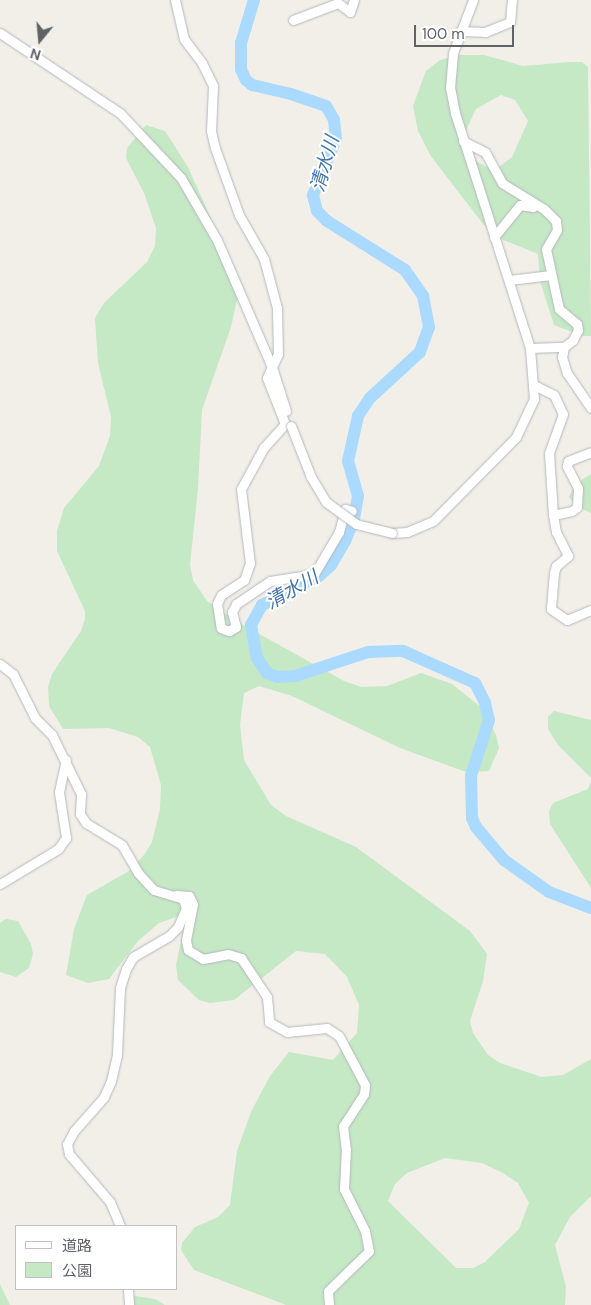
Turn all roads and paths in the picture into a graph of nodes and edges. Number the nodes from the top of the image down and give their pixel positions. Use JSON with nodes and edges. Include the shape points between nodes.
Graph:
{"nodes":[{"id":1,"x":175,"y":0,"type":"edge"},
{"id":2,"x":354,"y":0,"type":"edge"},
{"id":3,"x":473,"y":0,"type":"edge"},
{"id":4,"x":512,"y":0,"type":"edge"},
{"id":5,"x":293,"y":20,"type":"dead end"},
{"id":6,"x":460,"y":31,"type":"junction"},
{"id":7,"x":0,"y":33,"type":"edge"},
{"id":8,"x":463,"y":141,"type":"junction"},
{"id":9,"x":549,"y":215,"type":"junction"},
{"id":10,"x":494,"y":237,"type":"junction"},
{"id":11,"x":552,"y":275,"type":"junction"},
{"id":12,"x":508,"y":280,"type":"junction"},
{"id":13,"x":564,"y":347,"type":"junction"},
{"id":14,"x":530,"y":348,"type":"junction"},
{"id":15,"x":272,"y":367,"type":"junction"},
{"id":16,"x":536,"y":386,"type":"junction"},
{"id":17,"x":591,"y":408,"type":"edge"},
{"id":18,"x":591,"y":452,"type":"edge"},
{"id":19,"x":352,"y":511,"type":"dead end"},
{"id":20,"x":553,"y":515,"type":"junction"},
{"id":21,"x":591,"y":610,"type":"edge"},
{"id":22,"x":0,"y":664,"type":"edge"},
{"id":23,"x":66,"y":759,"type":"junction"},
{"id":24,"x":0,"y":884,"type":"edge"},
{"id":25,"x":171,"y":896,"type":"junction"},
{"id":26,"x":120,"y":1225,"type":"edge"},
{"id":27,"x":128,"y":1290,"type":"edge"},
{"id":28,"x":128,"y":1305,"type":"edge"},
{"id":29,"x":329,"y":1305,"type":"edge"}],
"edges":[{"from":1,"to":15,"type":"street","via":[[184,39],[202,63],[213,86],[211,131],[215,148],[239,215],[264,259],[273,287],[278,354]]},
{"from":2,"to":5,"type":"street","via":[[350,12],[338,3]]},
{"from":3,"to":6,"type":"street"},
{"from":4,"to":6,"type":"street","via":[[510,22],[485,32]]},
{"from":6,"to":8,"type":"street","via":[[450,68],[450,88]]},
{"from":7,"to":15,"type":"street","via":[[120,113],[180,178],[217,240]]},
{"from":8,"to":9,"type":"street","via":[[485,152],[502,183]]},
{"from":8,"to":10,"type":"street"},
{"from":9,"to":10,"type":"street","via":[[530,204],[520,205]]},
{"from":9,"to":11,"type":"street","via":[[558,226],[546,249]]},
{"from":10,"to":12,"type":"street"},
{"from":11,"to":12,"type":"street"},
{"from":11,"to":13,"type":"street","via":[[559,309],[577,324],[578,330],[574,340]]},
{"from":12,"to":14,"type":"street"},
{"from":13,"to":14,"type":"street"},
{"from":13,"to":17,"type":"street","via":[[562,357],[567,373]]},
{"from":14,"to":16,"type":"street"},
{"from":15,"to":16,"type":"street","bridge":true,"via":[[311,477],[326,502],[356,524],[392,533],[407,532],[433,521],[483,474],[525,423]]},
{"from":15,"to":19,"type":"street","via":[[267,378],[284,424],[264,446],[240,489],[250,563],[244,580],[221,595],[217,604],[221,628],[229,631],[236,627],[232,612],[236,604],[270,581],[314,574],[339,532],[345,509]]},
{"from":16,"to":20,"type":"street","via":[[554,395],[563,414],[550,453]]},
{"from":18,"to":20,"type":"street","via":[[568,461],[567,466],[578,488],[580,501],[577,507]]},
{"from":20,"to":21,"type":"street","via":[[556,532],[568,556],[554,573],[551,610],[566,620]]},
{"from":22,"to":23,"type":"street","via":[[12,674],[36,718],[52,735]]},
{"from":23,"to":24,"type":"street","via":[[59,792],[66,838],[58,849]]},
{"from":23,"to":25,"type":"street","via":[[81,794],[80,814],[86,823],[122,845],[138,873],[154,890]]},
{"from":25,"to":26,"type":"street","via":[[183,899],[186,908],[183,919],[169,936],[133,957],[126,969],[120,988],[117,1055],[111,1082],[104,1098],[74,1131],[68,1144],[69,1154],[110,1202]]},
{"from":25,"to":29,"type":"street","via":[[189,896],[193,904],[186,940],[188,950],[194,956],[203,959],[228,954],[241,958],[267,997],[270,1022],[287,1032],[327,1028],[339,1036],[365,1085],[364,1094],[343,1126],[346,1149],[344,1190],[365,1231],[369,1251],[328,1291]]},
{"from":27,"to":28,"type":"street"}]}
